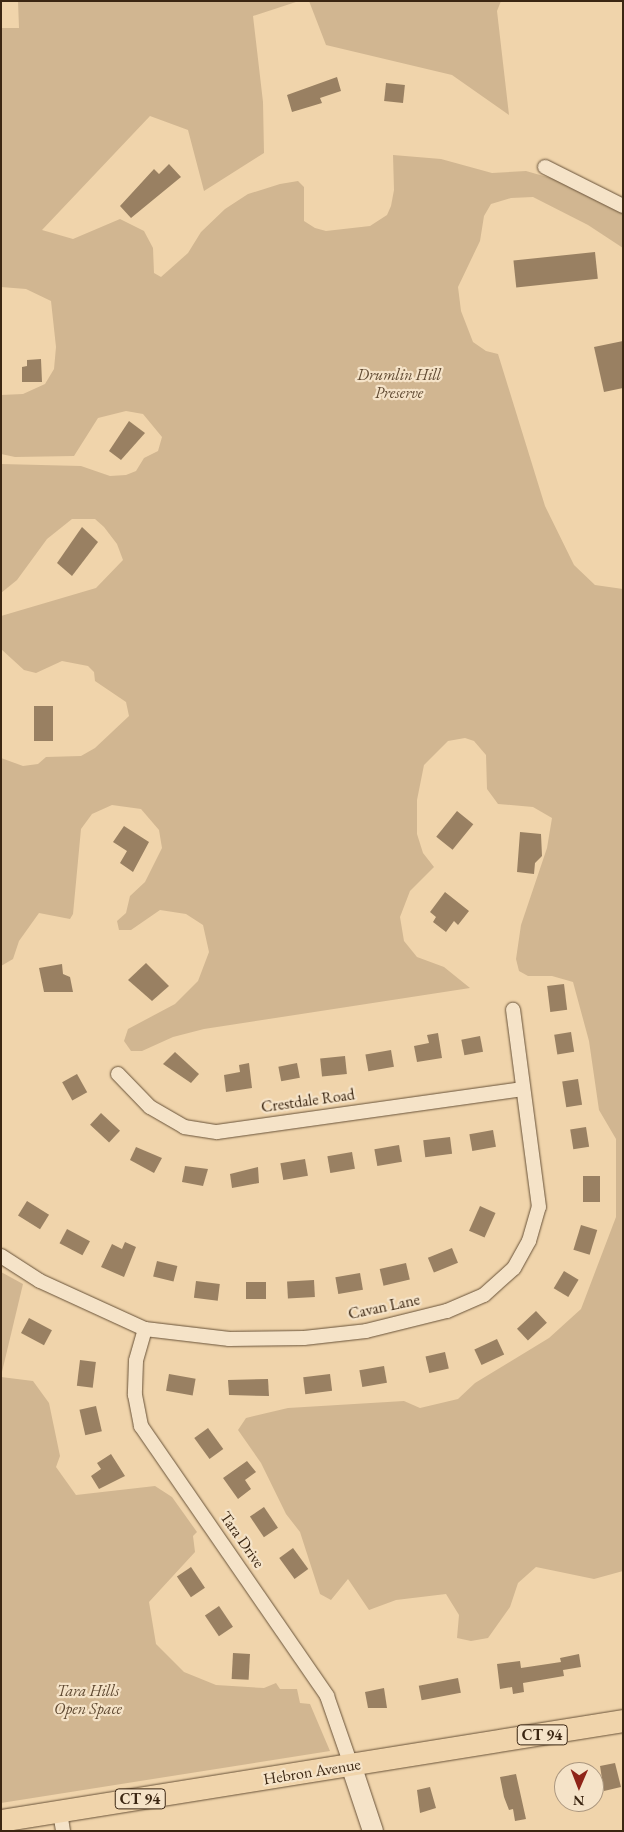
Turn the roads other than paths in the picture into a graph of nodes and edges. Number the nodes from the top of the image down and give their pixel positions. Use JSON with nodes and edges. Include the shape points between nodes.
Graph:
{"nodes":[{"id":1,"x":545,"y":167,"type":"dead end"},
{"id":2,"x":623,"y":206,"type":"edge"},
{"id":3,"x":513,"y":1010,"type":"dead end"},
{"id":4,"x":118,"y":1074,"type":"dead end"},
{"id":5,"x":523,"y":1089,"type":"junction"},
{"id":6,"x":1,"y":1256,"type":"edge"},
{"id":7,"x":145,"y":1329,"type":"junction"},
{"id":8,"x":623,"y":1721,"type":"edge"},
{"id":9,"x":351,"y":1765,"type":"junction"},
{"id":10,"x":1,"y":1821,"type":"edge"},
{"id":11,"x":62,"y":1821,"type":"edge"},
{"id":12,"x":373,"y":1831,"type":"edge"}],
"edges":[{"from":1,"to":2,"type":"street"},
{"from":3,"to":5,"type":"street","name":"Cavan Lane"},
{"from":4,"to":5,"type":"street","name":"Crestdale Road","via":[[150,1107],[184,1127],[217,1132]]},
{"from":5,"to":7,"type":"street","name":"Cavan Lane","via":[[539,1208],[529,1241],[514,1268],[484,1295],[447,1310],[366,1331],[304,1338],[229,1339]]},
{"from":6,"to":7,"type":"street","name":"Cavan Lane","via":[[40,1281]]},
{"from":7,"to":9,"type":"street","name":"Tara Drive","via":[[136,1362],[134,1395],[140,1426],[327,1696]]},
{"from":8,"to":9,"type":"main road","name":"Hebron Avenue","number":"CT 94"},
{"from":9,"to":11,"type":"main road","name":"Hebron Avenue","number":"CT 94"},
{"from":9,"to":12,"type":"main road"},
{"from":10,"to":11,"type":"main road","name":"Hebron Avenue","number":"CT 94"}]}
